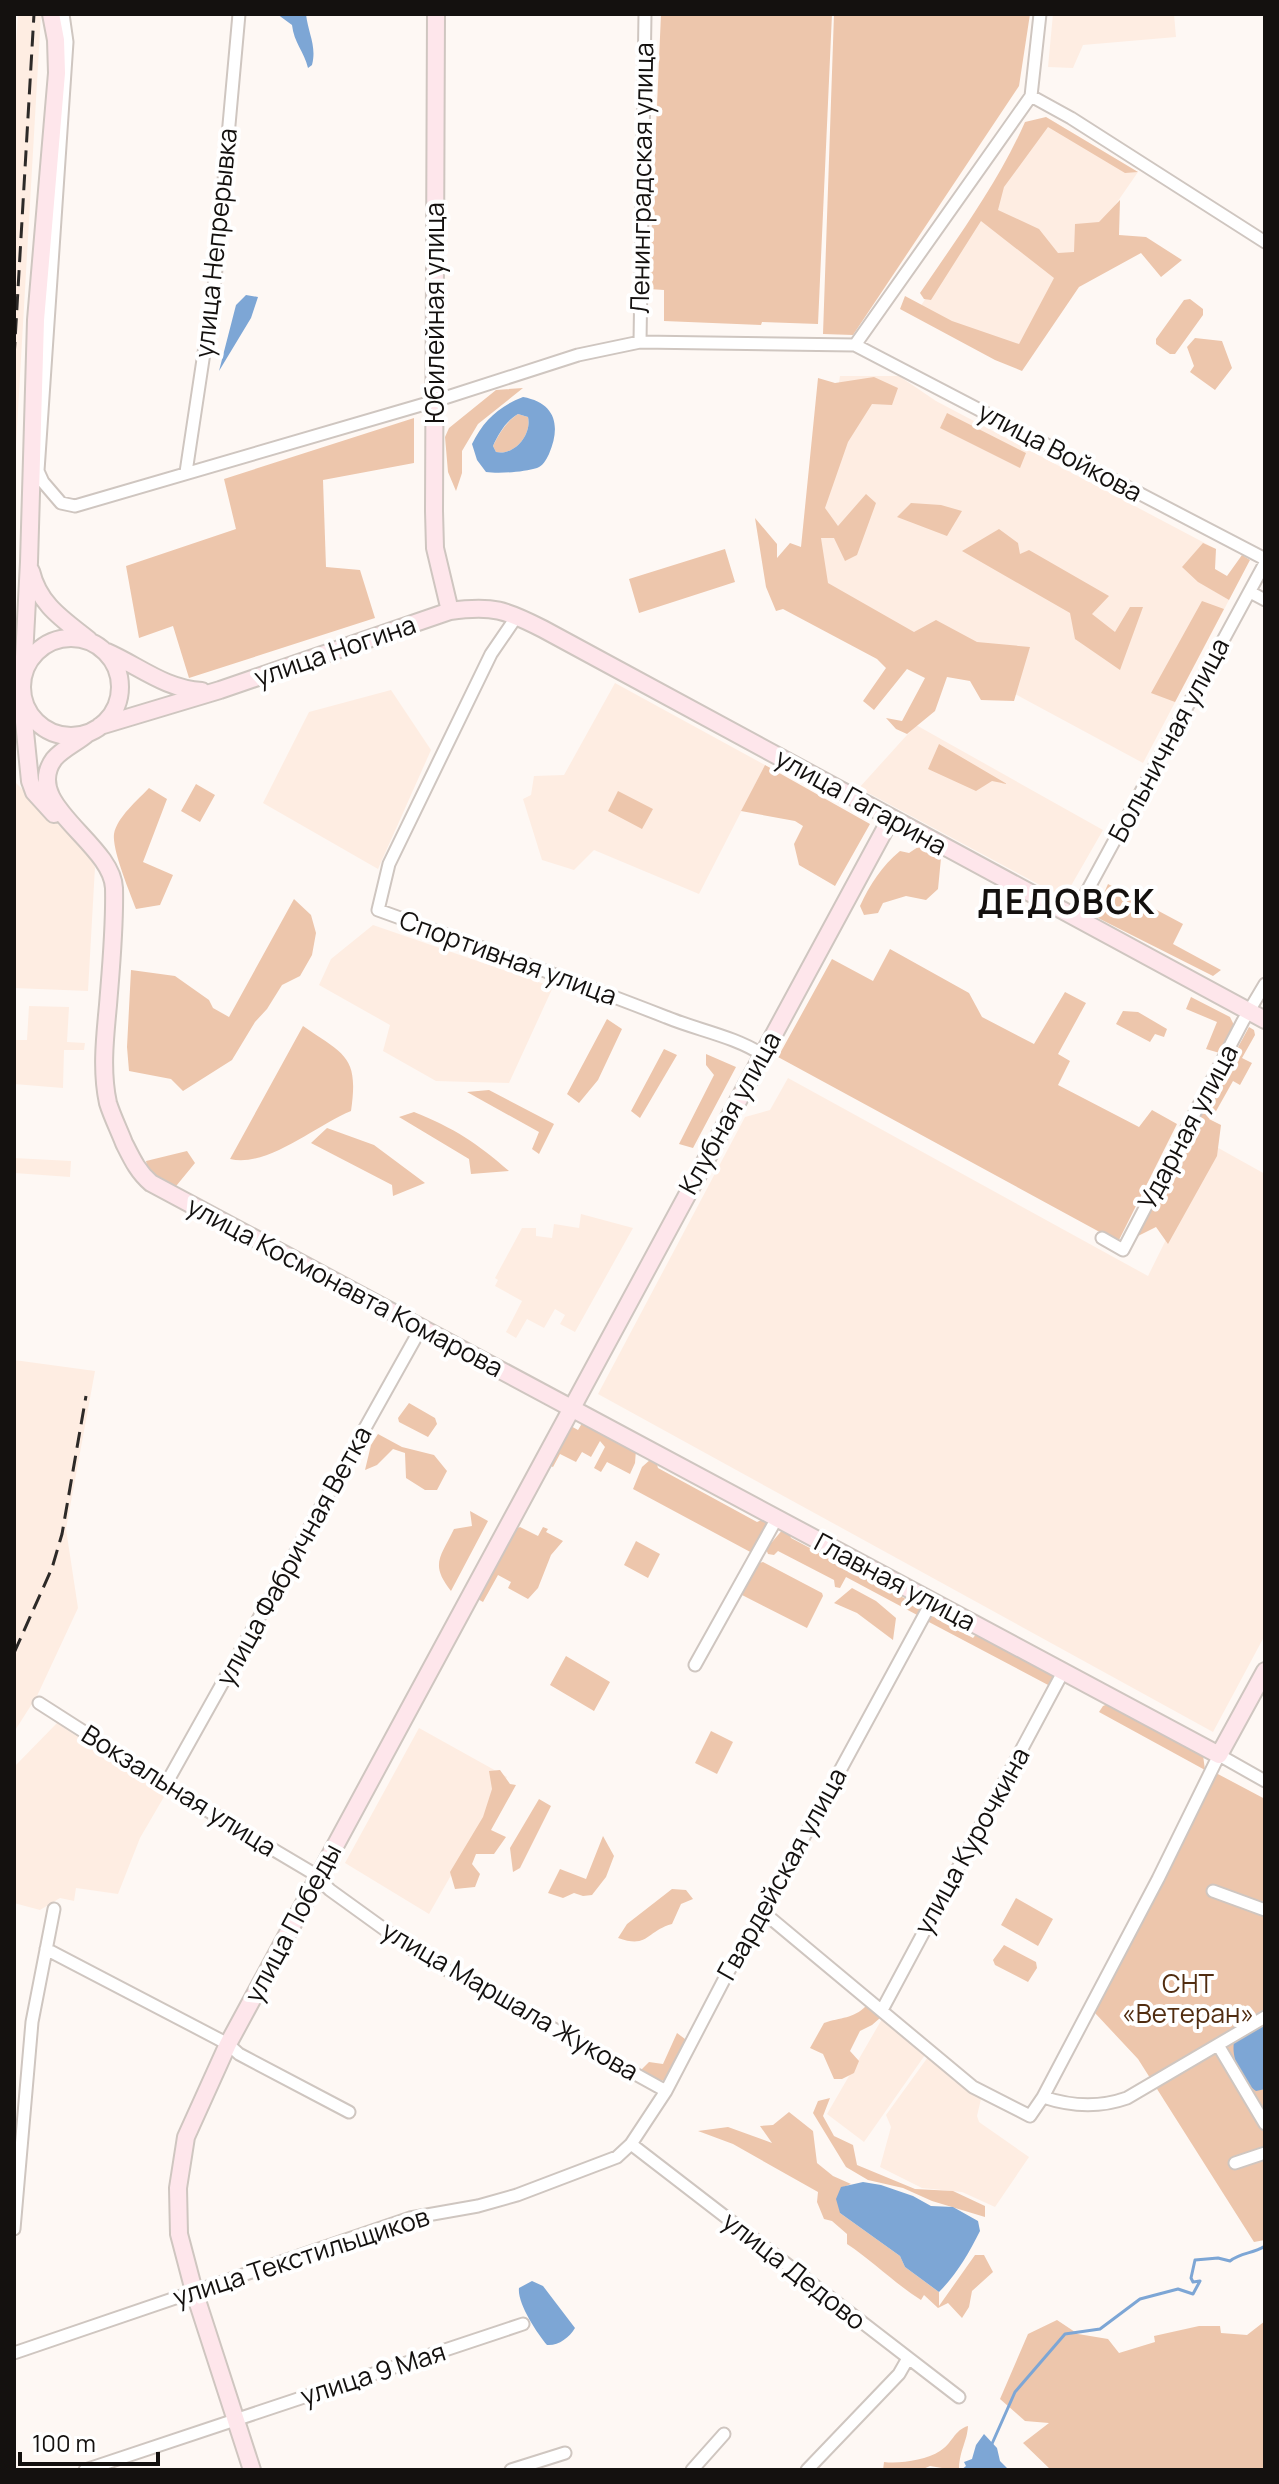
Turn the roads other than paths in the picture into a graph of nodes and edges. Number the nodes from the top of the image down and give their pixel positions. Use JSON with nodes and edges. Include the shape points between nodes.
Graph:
{"nodes":[{"id":1,"x":51,"y":14,"type":"edge"},
{"id":2,"x":63,"y":14,"type":"edge"},
{"id":3,"x":239,"y":14,"type":"edge"},
{"id":4,"x":436,"y":14,"type":"edge"},
{"id":5,"x":645,"y":14,"type":"edge"},
{"id":6,"x":1040,"y":14,"type":"edge"},
{"id":7,"x":1031,"y":96,"type":"junction"},
{"id":8,"x":1265,"y":242,"type":"edge"},
{"id":9,"x":640,"y":342,"type":"junction"},
{"id":10,"x":855,"y":345,"type":"junction"},
{"id":11,"x":435,"y":401,"type":"junction"},
{"id":12,"x":186,"y":472,"type":"junction"},
{"id":13,"x":1265,"y":561,"type":"edge"},
{"id":14,"x":29,"y":562,"type":"junction"},
{"id":15,"x":1250,"y":592,"type":"junction"},
{"id":16,"x":1265,"y":600,"type":"edge"},
{"id":17,"x":450,"y":611,"type":"junction"},
{"id":18,"x":517,"y":616,"type":"junction"},
{"id":19,"x":98,"y":646,"type":"junction"},
{"id":20,"x":22,"y":684,"type":"junction"},
{"id":21,"x":220,"y":690,"type":"junction"},
{"id":22,"x":94,"y":730,"type":"junction"},
{"id":23,"x":891,"y":818,"type":"junction"},
{"id":24,"x":78,"y":831,"type":"junction"},
{"id":25,"x":1073,"y":917,"type":"junction"},
{"id":26,"x":1265,"y":984,"type":"edge"},
{"id":27,"x":1249,"y":1011,"type":"junction"},
{"id":28,"x":1265,"y":1020,"type":"edge"},
{"id":29,"x":763,"y":1055,"type":"junction"},
{"id":30,"x":1102,"y":1238,"type":"dead end"},
{"id":31,"x":421,"y":1328,"type":"junction"},
{"id":32,"x":571,"y":1408,"type":"junction"},
{"id":33,"x":777,"y":1518,"type":"junction"},
{"id":34,"x":931,"y":1603,"type":"junction"},
{"id":35,"x":695,"y":1665,"type":"dead end"},
{"id":36,"x":1265,"y":1671,"type":"edge"},
{"id":37,"x":1063,"y":1672,"type":"junction"},
{"id":38,"x":39,"y":1703,"type":"dead end"},
{"id":39,"x":1219,"y":1755,"type":"junction"},
{"id":40,"x":1265,"y":1781,"type":"edge"},
{"id":41,"x":166,"y":1784,"type":"junction"},
{"id":42,"x":317,"y":1880,"type":"junction"},
{"id":43,"x":1213,"y":1891,"type":"dead end"},
{"id":44,"x":54,"y":1909,"type":"dead end"},
{"id":45,"x":1265,"y":1910,"type":"edge"},
{"id":46,"x":763,"y":1912,"type":"junction"},
{"id":47,"x":46,"y":1949,"type":"junction"},
{"id":48,"x":882,"y":2010,"type":"junction"},
{"id":49,"x":1265,"y":2017,"type":"edge"},
{"id":50,"x":228,"y":2044,"type":"junction"},
{"id":51,"x":1218,"y":2045,"type":"junction"},
{"id":52,"x":666,"y":2091,"type":"junction"},
{"id":53,"x":1045,"y":2092,"type":"junction"},
{"id":54,"x":349,"y":2112,"type":"dead end"},
{"id":55,"x":1265,"y":2124,"type":"edge"},
{"id":56,"x":631,"y":2144,"type":"junction"},
{"id":57,"x":1265,"y":2153,"type":"edge"},
{"id":58,"x":1235,"y":2163,"type":"dead end"},
{"id":59,"x":14,"y":2229,"type":"edge"},
{"id":60,"x":194,"y":2291,"type":"junction"},
{"id":61,"x":523,"y":2324,"type":"dead end"},
{"id":62,"x":14,"y":2353,"type":"edge"},
{"id":63,"x":907,"y":2360,"type":"junction"},
{"id":64,"x":959,"y":2397,"type":"dead end"},
{"id":65,"x":236,"y":2419,"type":"junction"},
{"id":66,"x":724,"y":2434,"type":"dead end"},
{"id":67,"x":565,"y":2453,"type":"dead end"},
{"id":68,"x":85,"y":2470,"type":"edge"},
{"id":69,"x":252,"y":2470,"type":"edge"},
{"id":70,"x":511,"y":2470,"type":"edge"},
{"id":71,"x":692,"y":2470,"type":"edge"},
{"id":72,"x":807,"y":2470,"type":"edge"}],
"edges":[{"from":1,"to":14,"type":"street","via":[[57,73],[36,320]]},
{"from":2,"to":12,"type":"street","name":"улица Войкова","via":[[67,42],[38,471],[52,494],[68,506]]},
{"from":3,"to":12,"type":"street","name":"улица Непрерывка","via":[[215,280]]},
{"from":4,"to":11,"type":"street","name":"Юбилейная улица"},
{"from":5,"to":9,"type":"street","name":"Ленинградская улица"},
{"from":6,"to":7,"type":"street"},
{"from":7,"to":8,"type":"street"},
{"from":7,"to":10,"type":"street"},
{"from":9,"to":10,"type":"street","name":"улица Войкова"},
{"from":9,"to":11,"type":"street","name":"улица Войкова","via":[[578,355]]},
{"from":10,"to":13,"type":"street","name":"улица Войкова"},
{"from":11,"to":12,"type":"street","name":"улица Войкова"},
{"from":11,"to":17,"type":"street","name":"Юбилейная улица","via":[[435,548]]},
{"from":13,"to":15,"type":"street","name":"Больничная улица"},
{"from":14,"to":19,"type":"street","via":[[45,603]]},
{"from":14,"to":20,"type":"street"},
{"from":15,"to":16,"type":"street"},
{"from":15,"to":25,"type":"street","name":"Больничная улица"},
{"from":17,"to":18,"type":"street","name":"улица Гагарина","via":[[502,609]]},
{"from":17,"to":21,"type":"street","name":"улица Ногина"},
{"from":18,"to":23,"type":"street","name":"улица Гагарина"},
{"from":18,"to":29,"type":"street","name":"Спортивная улица","via":[[491,654],[389,864],[378,910]]},
{"from":19,"to":20,"type":"street","via":[[65,638],[48,643],[29,660]]},
{"from":19,"to":21,"type":"street","via":[[173,687]]},
{"from":19,"to":22,"type":"street","via":[[115,665],[120,690],[116,706]]},
{"from":20,"to":22,"type":"street","via":[[27,709],[44,728],[68,736]]},
{"from":20,"to":24,"type":"street","via":[[34,792]]},
{"from":21,"to":22,"type":"street","name":"улица Ногина"},
{"from":22,"to":24,"type":"street","via":[[55,758],[46,780],[46,788]]},
{"from":23,"to":25,"type":"street","name":"улица Гагарина"},
{"from":23,"to":29,"type":"street","name":"Клубная улица"},
{"from":24,"to":31,"type":"street","name":"улица Космонавта Комарова","via":[[104,857],[114,884],[104,1066],[109,1106],[140,1173]]},
{"from":25,"to":27,"type":"street","name":"улица Гагарина"},
{"from":26,"to":27,"type":"street","name":"Ударная улица"},
{"from":27,"to":28,"type":"street","name":"улица Гагарина"},
{"from":27,"to":30,"type":"street","name":"Ударная улица","via":[[1123,1250]]},
{"from":29,"to":32,"type":"street","name":"Клубная улица"},
{"from":31,"to":32,"type":"street","name":"улица Космонавта Комарова"},
{"from":31,"to":41,"type":"street","name":"улица Фабричная Ветка"},
{"from":32,"to":33,"type":"street","name":"Главная улица"},
{"from":32,"to":42,"type":"street","name":"улица Победы"},
{"from":33,"to":34,"type":"street","name":"Главная улица"},
{"from":33,"to":35,"type":"street"},
{"from":34,"to":37,"type":"street","name":"Главная улица"},
{"from":34,"to":46,"type":"street","name":"Гвардейская улица"},
{"from":36,"to":39,"type":"street"},
{"from":37,"to":39,"type":"street","name":"Главная улица"},
{"from":37,"to":48,"type":"street","name":"улица Курочкина"},
{"from":38,"to":41,"type":"street","name":"Вокзальная улица"},
{"from":39,"to":40,"type":"street"},
{"from":39,"to":53,"type":"street"},
{"from":41,"to":42,"type":"street","name":"Вокзальная улица"},
{"from":42,"to":50,"type":"street","name":"улица Победы"},
{"from":42,"to":52,"type":"street","name":"улица Маршала Жукова","via":[[420,1955]]},
{"from":43,"to":45,"type":"street"},
{"from":44,"to":47,"type":"street"},
{"from":46,"to":48,"type":"street"},
{"from":46,"to":52,"type":"street","name":"Гвардейская улица"},
{"from":47,"to":50,"type":"street"},
{"from":47,"to":59,"type":"street","via":[[32,2022]]},
{"from":48,"to":53,"type":"street","via":[[973,2087],[1030,2116]]},
{"from":49,"to":51,"type":"street"},
{"from":50,"to":54,"type":"street"},
{"from":50,"to":60,"type":"street","name":"улица Победы","via":[[186,2137],[178,2188],[179,2234]]},
{"from":51,"to":53,"type":"street","via":[[1116,2102],[1074,2105]]},
{"from":51,"to":55,"type":"street"},
{"from":52,"to":56,"type":"street","name":"Гвардейская улица"},
{"from":56,"to":60,"type":"street","name":"улица Текстильщиков","via":[[617,2157],[517,2195],[410,2218]]},
{"from":56,"to":63,"type":"street","name":"улица Дедово"},
{"from":57,"to":58,"type":"street"},
{"from":60,"to":62,"type":"street","name":"улица Текстильщиков"},
{"from":60,"to":65,"type":"street","name":"улица Победы"},
{"from":61,"to":65,"type":"street","name":"улица 9 Мая"},
{"from":63,"to":64,"type":"street","name":"улица Дедово"},
{"from":63,"to":72,"type":"street"},
{"from":65,"to":68,"type":"street","name":"улица 9 Мая"},
{"from":65,"to":69,"type":"street","name":"улица Победы"},
{"from":66,"to":71,"type":"street"},
{"from":67,"to":70,"type":"street"}]}
